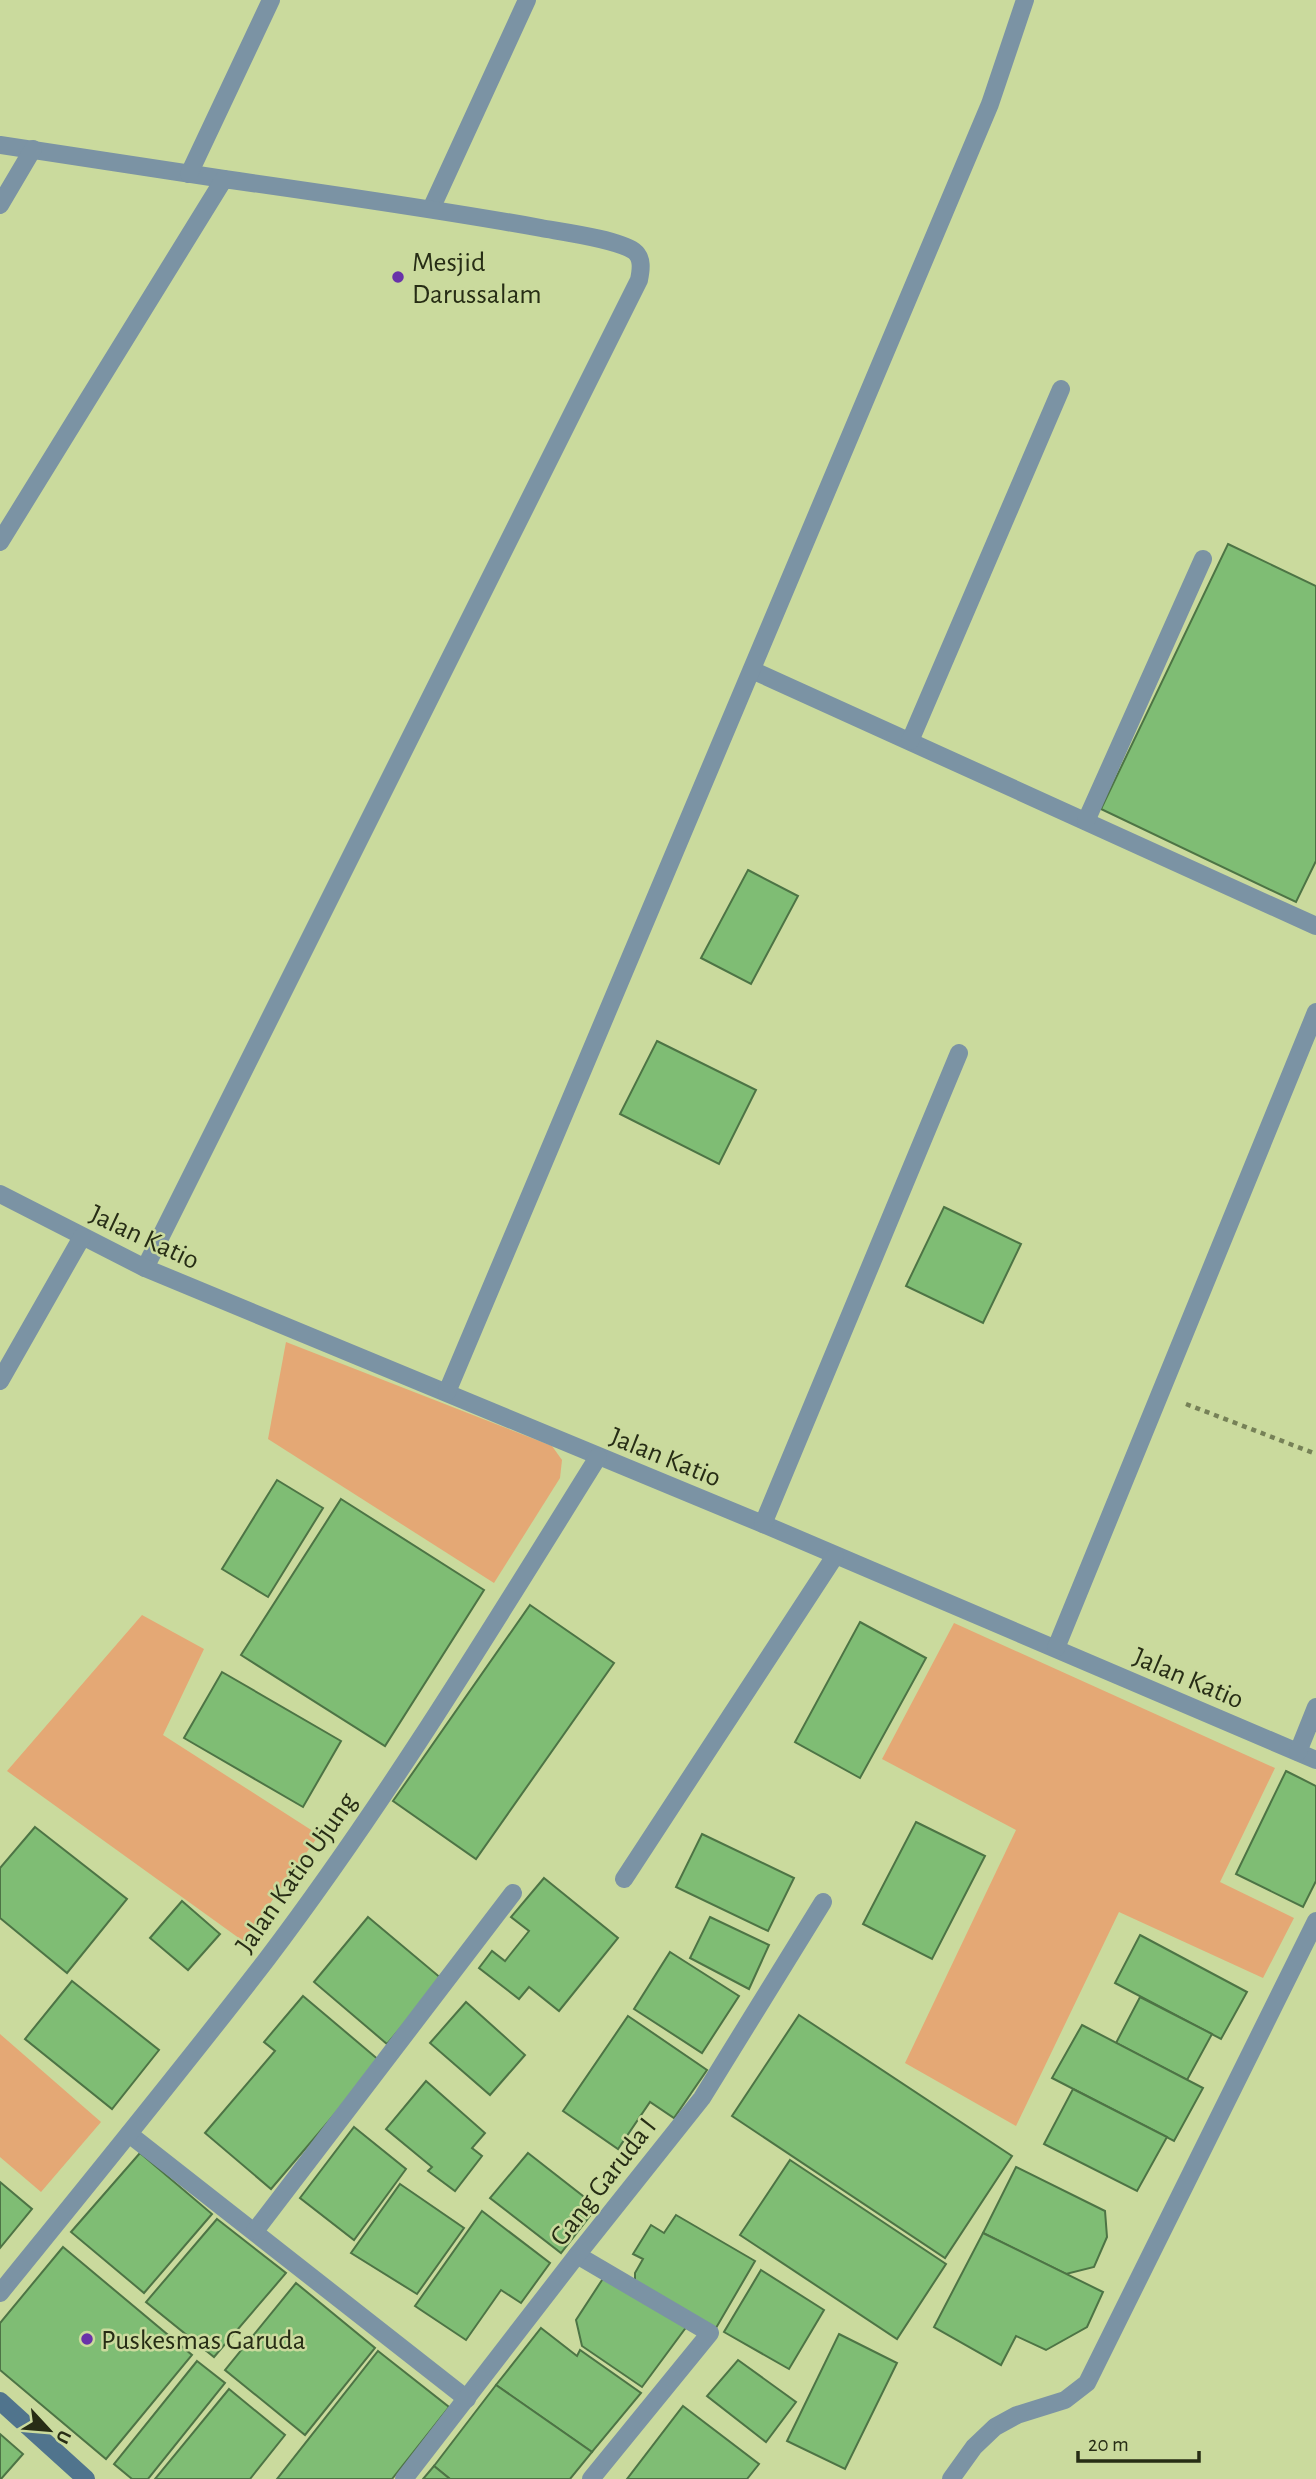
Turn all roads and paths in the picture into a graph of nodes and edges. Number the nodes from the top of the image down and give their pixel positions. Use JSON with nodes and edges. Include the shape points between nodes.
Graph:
{"nodes":[{"id":1,"x":271,"y":0,"type":"edge"},
{"id":2,"x":527,"y":0,"type":"edge"},
{"id":3,"x":1025,"y":0,"type":"edge"},
{"id":4,"x":0,"y":145,"type":"edge"},
{"id":5,"x":33,"y":149,"type":"junction"},
{"id":6,"x":189,"y":174,"type":"junction"},
{"id":7,"x":224,"y":179,"type":"junction"},
{"id":8,"x":0,"y":205,"type":"edge"},
{"id":9,"x":431,"y":209,"type":"junction"},
{"id":10,"x":1061,"y":389,"type":"dead end"},
{"id":11,"x":0,"y":542,"type":"edge"},
{"id":12,"x":1203,"y":559,"type":"dead end"},
{"id":13,"x":752,"y":670,"type":"junction"},
{"id":14,"x":910,"y":741,"type":"junction"},
{"id":15,"x":1086,"y":821,"type":"junction"},
{"id":16,"x":1316,"y":926,"type":"edge"},
{"id":17,"x":1316,"y":1012,"type":"edge"},
{"id":18,"x":959,"y":1054,"type":"dead end"},
{"id":19,"x":0,"y":1194,"type":"edge"},
{"id":20,"x":82,"y":1237,"type":"junction"},
{"id":21,"x":145,"y":1268,"type":"junction"},
{"id":22,"x":0,"y":1381,"type":"edge"},
{"id":23,"x":447,"y":1392,"type":"junction"},
{"id":24,"x":1160,"y":1394,"type":"junction"},
{"id":25,"x":1316,"y":1454,"type":"edge"},
{"id":26,"x":598,"y":1457,"type":"junction"},
{"id":27,"x":763,"y":1524,"type":"junction"},
{"id":28,"x":835,"y":1556,"type":"junction"},
{"id":29,"x":1056,"y":1648,"type":"junction"},
{"id":30,"x":1316,"y":1707,"type":"edge"},
{"id":31,"x":1298,"y":1752,"type":"junction"},
{"id":32,"x":1316,"y":1760,"type":"edge"},
{"id":33,"x":624,"y":1879,"type":"dead end"},
{"id":34,"x":513,"y":1893,"type":"dead end"},
{"id":35,"x":823,"y":1902,"type":"dead end"},
{"id":36,"x":1316,"y":1921,"type":"edge"},
{"id":37,"x":129,"y":2134,"type":"junction"},
{"id":38,"x":255,"y":2231,"type":"junction"},
{"id":39,"x":577,"y":2255,"type":"junction"},
{"id":40,"x":0,"y":2293,"type":"edge"},
{"id":41,"x":467,"y":2399,"type":"junction"},
{"id":42,"x":0,"y":2401,"type":"edge"},
{"id":43,"x":86,"y":2479,"type":"edge"},
{"id":44,"x":404,"y":2479,"type":"edge"},
{"id":45,"x":591,"y":2479,"type":"edge"},
{"id":46,"x":951,"y":2479,"type":"edge"}],
"edges":[{"from":1,"to":6,"type":"street"},
{"from":2,"to":9,"type":"street"},
{"from":3,"to":13,"type":"street","via":[[990,104]]},
{"from":4,"to":5,"type":"street"},
{"from":5,"to":6,"type":"street"},
{"from":5,"to":8,"type":"street"},
{"from":6,"to":7,"type":"street"},
{"from":7,"to":9,"type":"street"},
{"from":7,"to":11,"type":"street"},
{"from":9,"to":21,"type":"street","via":[[625,246],[637,253],[642,267],[639,280]]},
{"from":10,"to":14,"type":"street"},
{"from":12,"to":15,"type":"street"},
{"from":13,"to":14,"type":"street"},
{"from":13,"to":23,"type":"street"},
{"from":14,"to":15,"type":"street"},
{"from":15,"to":16,"type":"street"},
{"from":17,"to":24,"type":"street"},
{"from":18,"to":27,"type":"street"},
{"from":19,"to":20,"type":"street","name":"Jalan Katio"},
{"from":20,"to":21,"type":"street","name":"Jalan Katio"},
{"from":20,"to":22,"type":"street"},
{"from":21,"to":23,"type":"street","name":"Jalan Katio"},
{"from":23,"to":26,"type":"street","name":"Jalan Katio"},
{"from":24,"to":25,"type":"path"},
{"from":24,"to":29,"type":"street"},
{"from":26,"to":27,"type":"street","name":"Jalan Katio"},
{"from":26,"to":37,"type":"street","name":"Jalan Katio Ujung","via":[[366,1819],[268,1958]]},
{"from":27,"to":28,"type":"street","name":"Jalan Katio"},
{"from":28,"to":29,"type":"street","name":"Jalan Katio"},
{"from":28,"to":33,"type":"street"},
{"from":29,"to":31,"type":"street","name":"Jalan Katio"},
{"from":30,"to":31,"type":"street"},
{"from":31,"to":32,"type":"street","name":"Jalan Katio"},
{"from":34,"to":38,"type":"street"},
{"from":35,"to":39,"type":"street","name":"Gang Garuda I","via":[[702,2098]]},
{"from":36,"to":46,"type":"street","via":[[1087,2383],[1065,2400],[995,2427]]},
{"from":37,"to":38,"type":"street"},
{"from":37,"to":40,"type":"street","name":"Jalan Katio Ujung"},
{"from":38,"to":41,"type":"street"},
{"from":39,"to":41,"type":"street","name":"Gang Garuda I"},
{"from":39,"to":45,"type":"street","via":[[710,2333]]},
{"from":41,"to":44,"type":"street","name":"Gang Garuda I"},
{"from":42,"to":43,"type":"street"}]}
